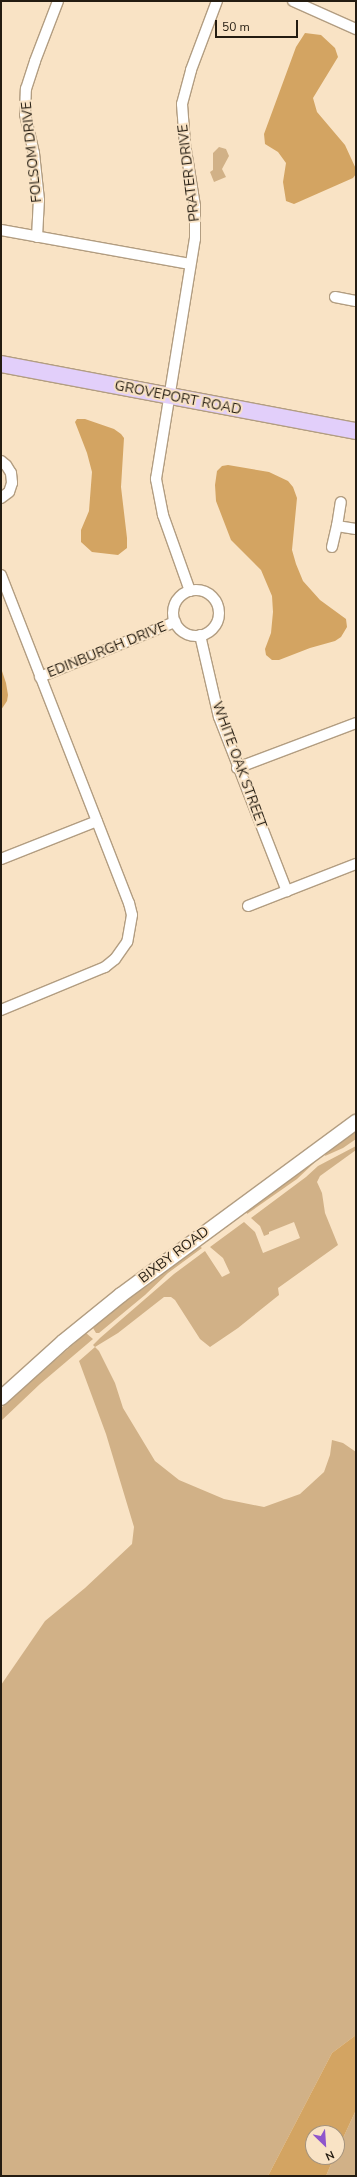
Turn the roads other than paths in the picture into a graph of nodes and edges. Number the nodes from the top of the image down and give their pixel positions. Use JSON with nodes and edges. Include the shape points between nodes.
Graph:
{"nodes":[{"id":1,"x":58,"y":1,"type":"edge"},
{"id":2,"x":217,"y":1,"type":"edge"},
{"id":3,"x":293,"y":1,"type":"edge"},
{"id":4,"x":356,"y":29,"type":"edge"},
{"id":5,"x":1,"y":230,"type":"edge"},
{"id":6,"x":38,"y":237,"type":"junction"},
{"id":7,"x":190,"y":264,"type":"junction"},
{"id":8,"x":335,"y":297,"type":"dead end"},
{"id":9,"x":356,"y":301,"type":"edge"},
{"id":10,"x":1,"y":364,"type":"edge"},
{"id":11,"x":170,"y":396,"type":"junction"},
{"id":12,"x":356,"y":431,"type":"edge"},
{"id":13,"x":1,"y":461,"type":"edge"},
{"id":14,"x":1,"y":498,"type":"edge"},
{"id":15,"x":341,"y":502,"type":"dead end"},
{"id":16,"x":337,"y":526,"type":"junction"},
{"id":17,"x":356,"y":529,"type":"edge"},
{"id":18,"x":332,"y":547,"type":"dead end"},
{"id":19,"x":1,"y":575,"type":"edge"},
{"id":20,"x":190,"y":591,"type":"junction"},
{"id":21,"x":175,"y":622,"type":"junction"},
{"id":22,"x":200,"y":635,"type":"junction"},
{"id":23,"x":40,"y":677,"type":"junction"},
{"id":24,"x":356,"y":723,"type":"edge"},
{"id":25,"x":238,"y":768,"type":"junction"},
{"id":26,"x":97,"y":821,"type":"junction"},
{"id":27,"x":1,"y":859,"type":"edge"},
{"id":28,"x":356,"y":864,"type":"edge"},
{"id":29,"x":287,"y":891,"type":"junction"},
{"id":30,"x":248,"y":906,"type":"dead end"},
{"id":31,"x":1,"y":1010,"type":"edge"},
{"id":32,"x":356,"y":1122,"type":"edge"},
{"id":33,"x":1,"y":1398,"type":"edge"}],
"edges":[{"from":1,"to":6,"type":"street","name":"FOLSOM DRIVE","via":[[34,61],[26,89],[25,114],[34,153],[39,200]]},
{"from":2,"to":7,"type":"street","name":"PRATER DRIVE","via":[[191,70],[182,104],[185,144],[195,206],[195,240]]},
{"from":3,"to":4,"type":"street"},
{"from":5,"to":6,"type":"street"},
{"from":6,"to":7,"type":"street"},
{"from":7,"to":11,"type":"street","name":"PRATER DRIVE"},
{"from":8,"to":9,"type":"street"},
{"from":10,"to":11,"type":"main road","name":"GROVEPORT ROAD"},
{"from":11,"to":12,"type":"main road","name":"GROVEPORT ROAD"},
{"from":11,"to":20,"type":"street","via":[[156,479],[162,514]]},
{"from":13,"to":14,"type":"street","via":[[11,473],[12,482],[9,492]]},
{"from":15,"to":16,"type":"street"},
{"from":16,"to":17,"type":"street"},
{"from":16,"to":18,"type":"street"},
{"from":19,"to":23,"type":"street"},
{"from":20,"to":21,"type":"street","via":[[177,600],[173,614]]},
{"from":20,"to":22,"type":"street","via":[[197,590],[210,596],[218,608],[216,622],[207,633]]},
{"from":21,"to":22,"type":"street","via":[[185,633]]},
{"from":21,"to":23,"type":"street","name":"EDINBURGH DRIVE"},
{"from":22,"to":25,"type":"street","name":"WHITE OAK STREET","via":[[219,717]]},
{"from":23,"to":26,"type":"street"},
{"from":24,"to":25,"type":"street"},
{"from":25,"to":29,"type":"street","name":"WHITE OAK STREET"},
{"from":26,"to":27,"type":"street"},
{"from":26,"to":31,"type":"street","via":[[129,903],[132,923],[127,942],[115,959],[105,967]]},
{"from":28,"to":29,"type":"street"},
{"from":29,"to":30,"type":"street"},
{"from":32,"to":33,"type":"street","name":"BIXBY ROAD","via":[[126,1291],[63,1342]]}]}
